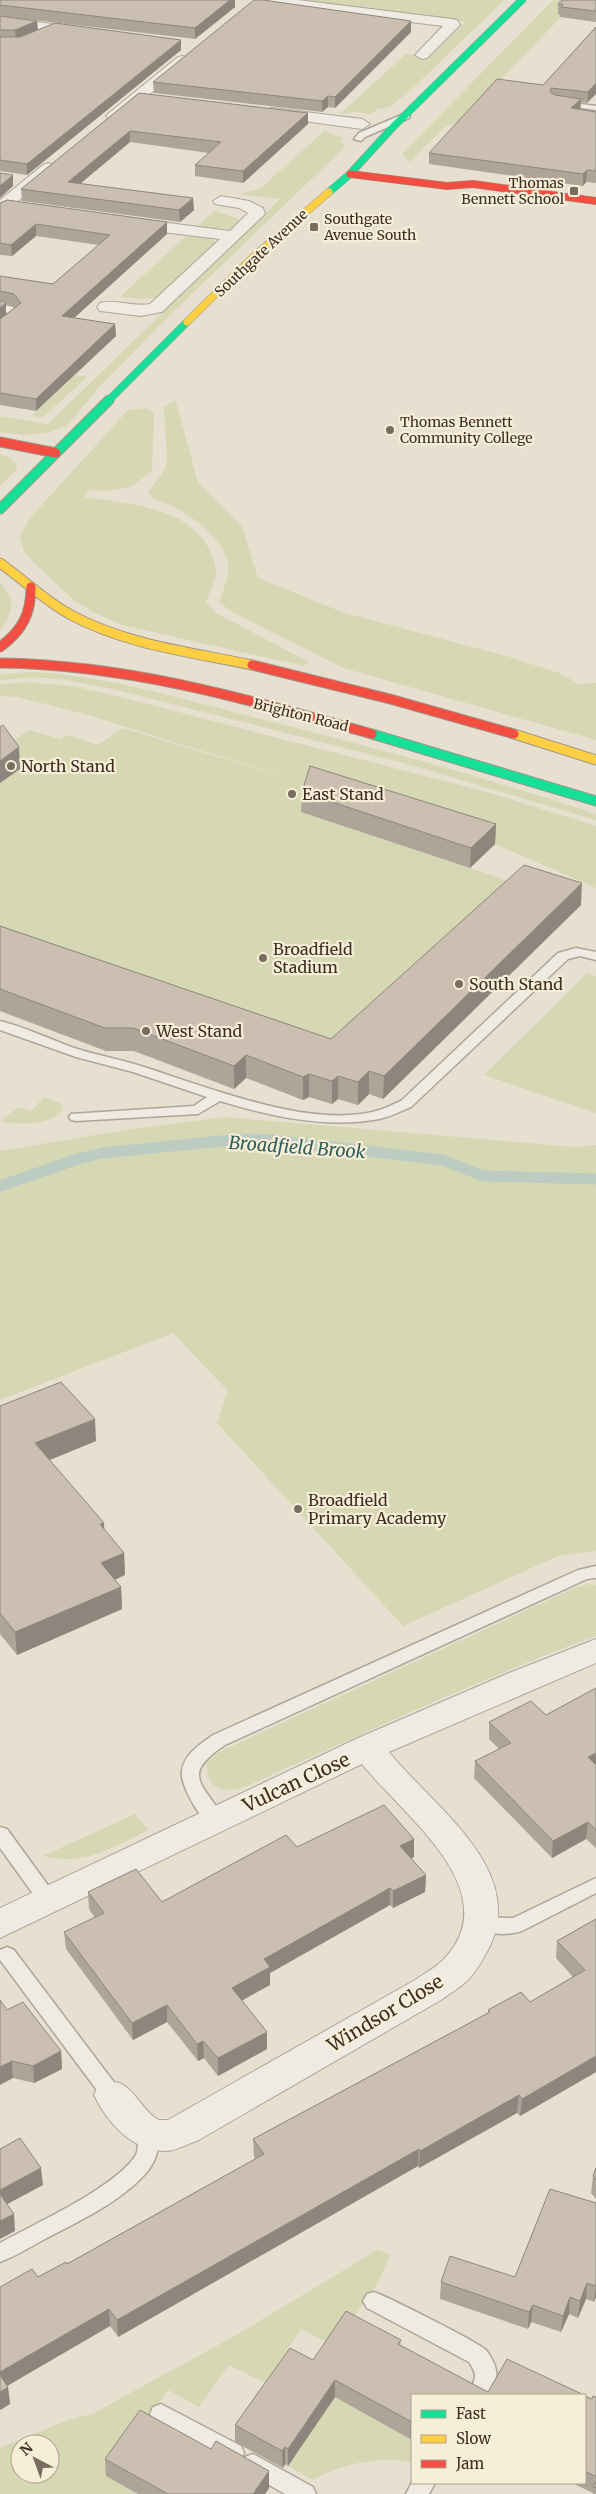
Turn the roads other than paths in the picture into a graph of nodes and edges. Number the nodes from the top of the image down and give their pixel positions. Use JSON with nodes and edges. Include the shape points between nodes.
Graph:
{"nodes":[{"id":1,"x":522,"y":0,"type":"edge"},
{"id":2,"x":256,"y":1,"type":"edge"},
{"id":3,"x":0,"y":21,"type":"edge"},
{"id":4,"x":59,"y":29,"type":"junction"},
{"id":5,"x":97,"y":34,"type":"edge"},
{"id":6,"x":41,"y":36,"type":"edge"},
{"id":7,"x":194,"y":51,"type":"edge"},
{"id":8,"x":422,"y":55,"type":"dead end"},
{"id":9,"x":137,"y":97,"type":"junction"},
{"id":10,"x":156,"y":99,"type":"edge"},
{"id":11,"x":555,"y":102,"type":"edge"},
{"id":12,"x":596,"y":108,"type":"edge"},
{"id":13,"x":253,"y":111,"type":"edge"},
{"id":14,"x":99,"y":127,"type":"edge"},
{"id":15,"x":387,"y":128,"type":"junction"},
{"id":16,"x":360,"y":132,"type":"junction"},
{"id":17,"x":62,"y":158,"type":"edge"},
{"id":18,"x":362,"y":162,"type":"junction"},
{"id":19,"x":380,"y":164,"type":"dead end"},
{"id":20,"x":423,"y":171,"type":"dead end"},
{"id":21,"x":350,"y":174,"type":"junction"},
{"id":22,"x":12,"y":180,"type":"dead end"},
{"id":23,"x":31,"y":182,"type":"junction"},
{"id":24,"x":473,"y":184,"type":"junction"},
{"id":25,"x":221,"y":201,"type":"dead end"},
{"id":26,"x":596,"y":201,"type":"edge"},
{"id":27,"x":2,"y":207,"type":"edge"},
{"id":28,"x":23,"y":208,"type":"edge"},
{"id":29,"x":111,"y":220,"type":"edge"},
{"id":30,"x":233,"y":236,"type":"junction"},
{"id":31,"x":0,"y":307,"type":"edge"},
{"id":32,"x":106,"y":307,"type":"dead end"},
{"id":33,"x":0,"y":328,"type":"edge"},
{"id":34,"x":0,"y":442,"type":"edge"},
{"id":35,"x":56,"y":453,"type":"junction"},
{"id":36,"x":1,"y":511,"type":"edge"},
{"id":37,"x":0,"y":563,"type":"edge"},
{"id":38,"x":31,"y":588,"type":"junction"},
{"id":39,"x":0,"y":647,"type":"edge"},
{"id":40,"x":0,"y":663,"type":"edge"},
{"id":41,"x":596,"y":760,"type":"edge"},
{"id":42,"x":596,"y":801,"type":"edge"},
{"id":43,"x":596,"y":956,"type":"edge"},
{"id":44,"x":0,"y":1025,"type":"edge"},
{"id":45,"x":217,"y":1096,"type":"junction"},
{"id":46,"x":76,"y":1117,"type":"dead end"},
{"id":47,"x":596,"y":1572,"type":"edge"},
{"id":48,"x":596,"y":1650,"type":"edge"},
{"id":49,"x":368,"y":1748,"type":"junction"},
{"id":50,"x":215,"y":1819,"type":"junction"},
{"id":51,"x":0,"y":1834,"type":"edge"},
{"id":52,"x":596,"y":1885,"type":"edge"},
{"id":53,"x":48,"y":1900,"type":"junction"},
{"id":54,"x":0,"y":1924,"type":"edge"},
{"id":55,"x":481,"y":1924,"type":"junction"},
{"id":56,"x":7,"y":1955,"type":"dead end"},
{"id":57,"x":112,"y":2095,"type":"joint"},
{"id":58,"x":147,"y":2131,"type":"junction"},
{"id":59,"x":0,"y":2253,"type":"edge"},
{"id":60,"x":374,"y":2302,"type":"dead end"},
{"id":61,"x":479,"y":2394,"type":"edge"},
{"id":62,"x":161,"y":2414,"type":"dead end"},
{"id":63,"x":305,"y":2494,"type":"edge"}],
"edges":[{"from":1,"to":15,"type":"main road","name":"Southgate Avenue","via":[[406,116]]},
{"from":2,"to":8,"type":"street","via":[[452,23]]},
{"from":3,"to":4,"type":"street"},
{"from":4,"to":5,"type":"street"},
{"from":4,"to":6,"type":"lane"},
{"from":7,"to":9,"type":"street"},
{"from":9,"to":10,"type":"street"},
{"from":9,"to":14,"type":"street"},
{"from":11,"to":12,"type":"lane"},
{"from":13,"to":16,"type":"street"},
{"from":15,"to":16,"type":"lane"},
{"from":15,"to":16,"type":"lane"},
{"from":15,"to":18,"type":"main road","name":"Southgate Avenue"},
{"from":17,"to":23,"type":"street"},
{"from":18,"to":19,"type":"main road"},
{"from":18,"to":21,"type":"main road","name":"Southgate Avenue"},
{"from":20,"to":24,"type":"main road","via":[[450,175]]},
{"from":21,"to":24,"type":"main road","via":[[447,186]]},
{"from":21,"to":35,"type":"main road","name":"Southgate Avenue","via":[[252,258]]},
{"from":22,"to":23,"type":"street"},
{"from":23,"to":27,"type":"street"},
{"from":24,"to":26,"type":"main road"},
{"from":25,"to":30,"type":"street","via":[[243,204],[257,211]]},
{"from":27,"to":28,"type":"street"},
{"from":29,"to":30,"type":"street"},
{"from":30,"to":32,"type":"street","via":[[156,308],[141,311]]},
{"from":31,"to":33,"type":"lane","via":[[15,314]]},
{"from":34,"to":35,"type":"main road"},
{"from":35,"to":36,"type":"main road","name":"Southgate Avenue"},
{"from":37,"to":38,"type":"main road"},
{"from":38,"to":39,"type":"main road","via":[[29,617],[19,632]]},
{"from":38,"to":41,"type":"main road","via":[[52,604],[97,627],[376,695],[524,736]]},
{"from":40,"to":42,"type":"main road","name":"Brighton Road","via":[[56,663],[128,672],[370,732]]},
{"from":43,"to":45,"type":"lane","via":[[572,952],[554,962],[406,1104],[393,1112],[364,1118],[321,1117]]},
{"from":44,"to":45,"type":"lane"},
{"from":45,"to":46,"type":"lane","via":[[198,1110]]},
{"from":47,"to":50,"type":"lane","via":[[584,1574],[219,1740],[200,1752],[193,1762],[190,1781]]},
{"from":48,"to":49,"type":"street","name":"Vulcan Close"},
{"from":49,"to":50,"type":"street","name":"Vulcan Close"},
{"from":49,"to":55,"type":"street","name":"Windsor Close","via":[[383,1769],[450,1842],[472,1873],[479,1890]]},
{"from":50,"to":53,"type":"street","name":"Vulcan Close"},
{"from":51,"to":53,"type":"lane"},
{"from":52,"to":55,"type":"lane","via":[[515,1926]]},
{"from":53,"to":54,"type":"street","name":"Vulcan Close"},
{"from":55,"to":58,"type":"street","name":"Windsor Close","via":[[473,1945],[457,1968],[428,1990],[184,2130],[165,2136]]},
{"from":56,"to":57,"type":"lane"},
{"from":57,"to":58,"type":"street","via":[[131,2120]]},
{"from":58,"to":59,"type":"lane","via":[[148,2152],[133,2173],[112,2191]]},
{"from":60,"to":61,"type":"lane","via":[[476,2355],[487,2372],[486,2382]]},
{"from":62,"to":63,"type":"lane"}]}
